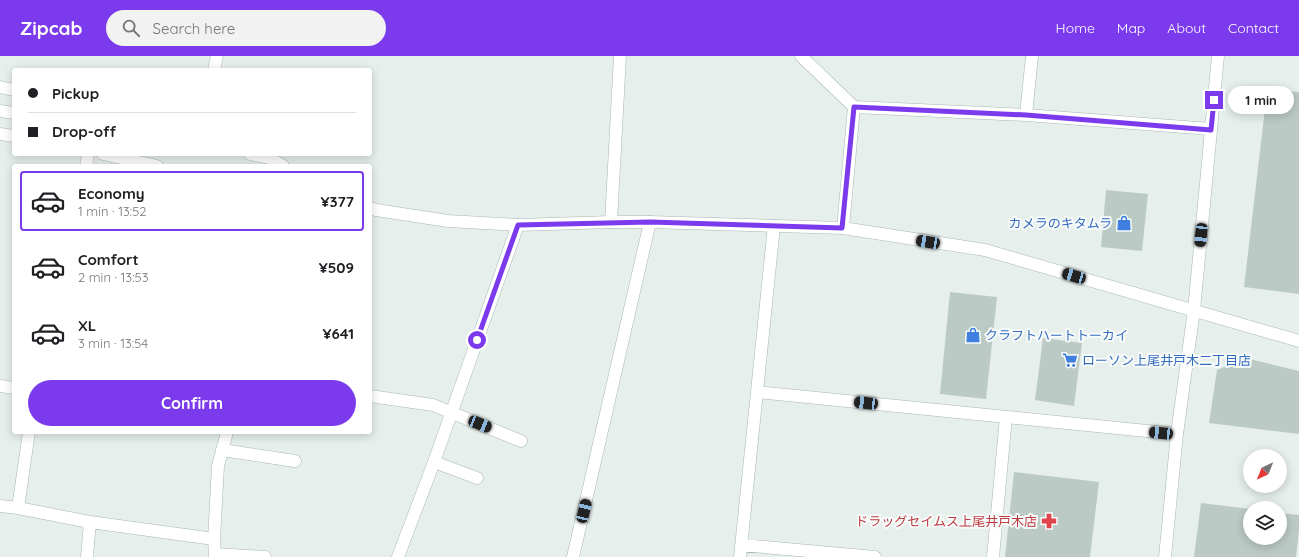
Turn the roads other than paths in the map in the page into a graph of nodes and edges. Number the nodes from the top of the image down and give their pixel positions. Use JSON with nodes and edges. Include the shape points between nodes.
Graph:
{"nodes":[{"id":1,"x":217,"y":56,"type":"edge"},
{"id":2,"x":620,"y":56,"type":"edge"},
{"id":3,"x":801,"y":56,"type":"edge"},
{"id":4,"x":1032,"y":56,"type":"edge"},
{"id":5,"x":1218,"y":56,"type":"edge"},
{"id":6,"x":214,"y":68,"type":"edge"},
{"id":7,"x":0,"y":87,"type":"edge"},
{"id":8,"x":12,"y":90,"type":"edge"},
{"id":9,"x":854,"y":107,"type":"junction"},
{"id":10,"x":0,"y":111,"type":"edge"},
{"id":11,"x":12,"y":113,"type":"edge"},
{"id":12,"x":1026,"y":115,"type":"junction"},
{"id":13,"x":1211,"y":130,"type":"junction"},
{"id":14,"x":0,"y":134,"type":"edge"},
{"id":15,"x":12,"y":136,"type":"edge"},
{"id":16,"x":112,"y":156,"type":"edge"},
{"id":17,"x":260,"y":156,"type":"edge"},
{"id":18,"x":148,"y":164,"type":"edge"},
{"id":19,"x":280,"y":164,"type":"edge"},
{"id":20,"x":372,"y":209,"type":"edge"},
{"id":21,"x":611,"y":222,"type":"junction"},
{"id":22,"x":650,"y":222,"type":"junction"},
{"id":23,"x":518,"y":225,"type":"junction"},
{"id":24,"x":774,"y":226,"type":"junction"},
{"id":25,"x":842,"y":228,"type":"junction"},
{"id":26,"x":1194,"y":310,"type":"junction"},
{"id":27,"x":1299,"y":341,"type":"edge"},
{"id":28,"x":0,"y":386,"type":"edge"},
{"id":29,"x":12,"y":388,"type":"edge"},
{"id":30,"x":757,"y":392,"type":"junction"},
{"id":31,"x":372,"y":396,"type":"edge"},
{"id":32,"x":452,"y":412,"type":"junction"},
{"id":33,"x":1006,"y":417,"type":"junction"},
{"id":34,"x":29,"y":434,"type":"edge"},
{"id":35,"x":226,"y":434,"type":"edge"},
{"id":36,"x":1176,"y":434,"type":"junction"},
{"id":37,"x":521,"y":441,"type":"dead end"},
{"id":38,"x":222,"y":450,"type":"junction"},
{"id":39,"x":295,"y":461,"type":"dead end"},
{"id":40,"x":434,"y":462,"type":"junction"},
{"id":41,"x":477,"y":478,"type":"dead end"},
{"id":42,"x":0,"y":506,"type":"edge"},
{"id":43,"x":18,"y":508,"type":"junction"},
{"id":44,"x":90,"y":522,"type":"junction"},
{"id":45,"x":214,"y":538,"type":"junction"},
{"id":46,"x":740,"y":551,"type":"edge"},
{"id":47,"x":215,"y":556,"type":"edge"},
{"id":48,"x":87,"y":557,"type":"edge"},
{"id":49,"x":265,"y":557,"type":"edge"},
{"id":50,"x":398,"y":557,"type":"edge"},
{"id":51,"x":573,"y":557,"type":"edge"},
{"id":52,"x":875,"y":557,"type":"edge"},
{"id":53,"x":993,"y":557,"type":"edge"},
{"id":54,"x":1166,"y":557,"type":"edge"}],
"edges":[{"from":1,"to":6,"type":"street"},
{"from":2,"to":21,"type":"street"},
{"from":3,"to":9,"type":"street"},
{"from":4,"to":12,"type":"street"},
{"from":5,"to":13,"type":"street"},
{"from":7,"to":8,"type":"street"},
{"from":9,"to":12,"type":"street"},
{"from":9,"to":25,"type":"street"},
{"from":10,"to":11,"type":"street"},
{"from":12,"to":13,"type":"street"},
{"from":13,"to":26,"type":"street"},
{"from":14,"to":15,"type":"street"},
{"from":16,"to":18,"type":"street"},
{"from":17,"to":19,"type":"street"},
{"from":20,"to":23,"type":"street","via":[[448,222]]},
{"from":21,"to":22,"type":"street"},
{"from":21,"to":23,"type":"street"},
{"from":22,"to":24,"type":"street"},
{"from":22,"to":51,"type":"street"},
{"from":23,"to":32,"type":"street"},
{"from":24,"to":25,"type":"street"},
{"from":24,"to":30,"type":"street"},
{"from":25,"to":26,"type":"street","via":[[985,250]]},
{"from":26,"to":27,"type":"street"},
{"from":26,"to":36,"type":"street"},
{"from":28,"to":29,"type":"street"},
{"from":30,"to":33,"type":"street"},
{"from":30,"to":46,"type":"street"},
{"from":31,"to":32,"type":"street","via":[[433,405]]},
{"from":32,"to":37,"type":"street"},
{"from":32,"to":40,"type":"street"},
{"from":33,"to":36,"type":"street"},
{"from":33,"to":53,"type":"street"},
{"from":34,"to":43,"type":"street"},
{"from":35,"to":38,"type":"street"},
{"from":36,"to":54,"type":"street"},
{"from":38,"to":39,"type":"street"},
{"from":38,"to":45,"type":"street","via":[[218,466]]},
{"from":40,"to":41,"type":"street"},
{"from":40,"to":50,"type":"street"},
{"from":42,"to":43,"type":"street"},
{"from":43,"to":44,"type":"street"},
{"from":44,"to":45,"type":"street"},
{"from":44,"to":48,"type":"street"},
{"from":45,"to":47,"type":"street"},
{"from":46,"to":52,"type":"street"},
{"from":47,"to":49,"type":"street"}]}
